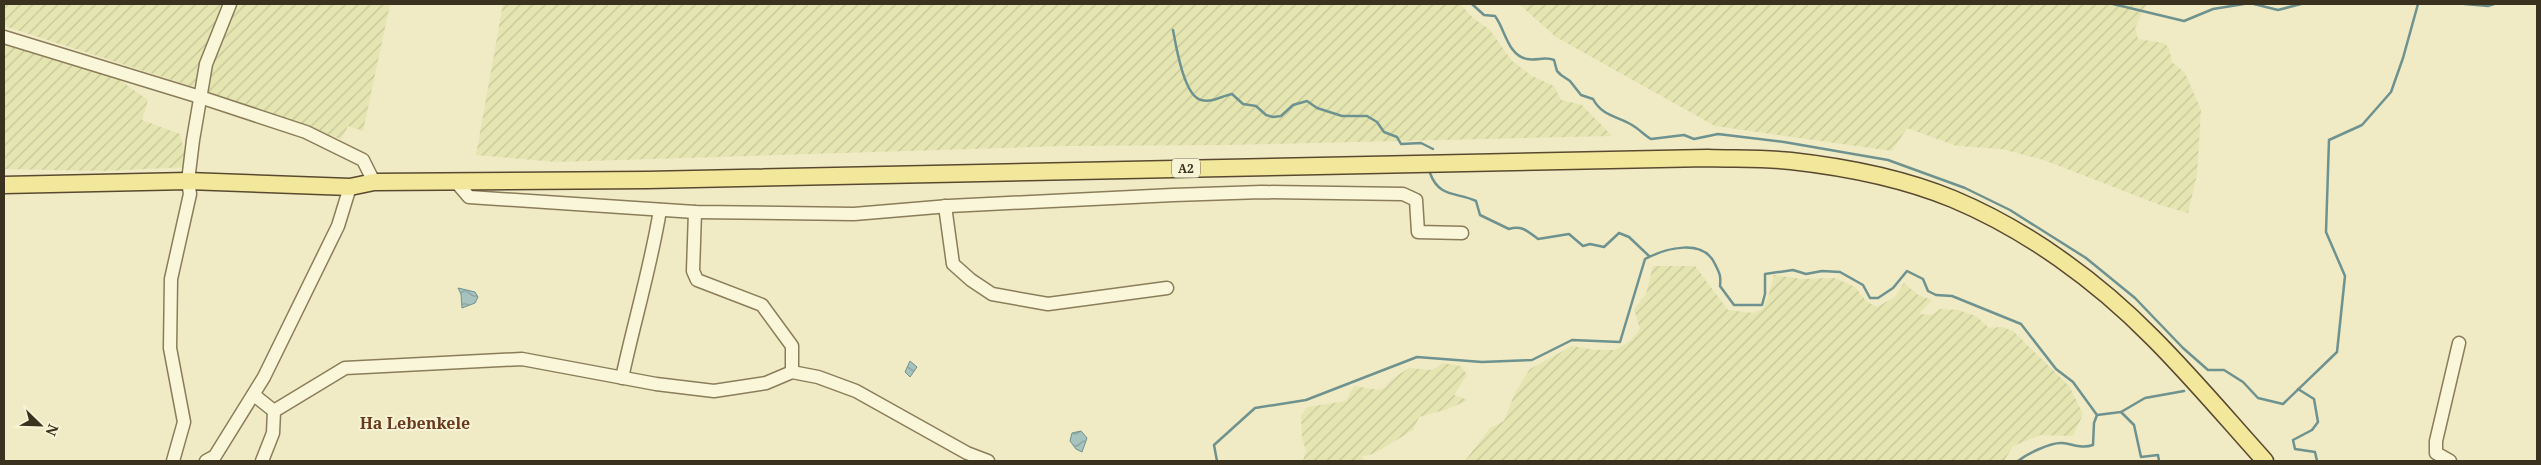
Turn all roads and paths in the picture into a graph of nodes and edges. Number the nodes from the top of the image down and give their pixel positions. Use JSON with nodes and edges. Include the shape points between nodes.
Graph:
{"nodes":[{"id":1,"x":230,"y":4,"type":"edge"},
{"id":2,"x":4,"y":37,"type":"edge"},
{"id":3,"x":200,"y":96,"type":"junction"},
{"id":4,"x":188,"y":181,"type":"junction"},
{"id":5,"x":374,"y":182,"type":"junction"},
{"id":6,"x":457,"y":183,"type":"junction"},
{"id":7,"x":4,"y":184,"type":"edge"},
{"id":8,"x":350,"y":187,"type":"junction"},
{"id":9,"x":944,"y":206,"type":"junction"},
{"id":10,"x":660,"y":210,"type":"junction"},
{"id":11,"x":695,"y":212,"type":"junction"},
{"id":12,"x":1462,"y":233,"type":"dead end"},
{"id":13,"x":1167,"y":288,"type":"dead end"},
{"id":14,"x":2459,"y":343,"type":"dead end"},
{"id":15,"x":792,"y":372,"type":"junction"},
{"id":16,"x":622,"y":378,"type":"junction"},
{"id":17,"x":254,"y":395,"type":"junction"},
{"id":18,"x":274,"y":410,"type":"junction"},
{"id":19,"x":173,"y":461,"type":"edge"},
{"id":20,"x":206,"y":461,"type":"edge"},
{"id":21,"x":262,"y":461,"type":"edge"},
{"id":22,"x":988,"y":461,"type":"edge"},
{"id":23,"x":2265,"y":461,"type":"edge"},
{"id":24,"x":2450,"y":461,"type":"edge"}],
"edges":[{"from":1,"to":3,"type":"street","via":[[206,64]]},
{"from":2,"to":3,"type":"street"},
{"from":3,"to":4,"type":"street"},
{"from":3,"to":5,"type":"street","via":[[306,132],[363,160]]},
{"from":4,"to":7,"type":"main road","number":"A2"},
{"from":4,"to":8,"type":"main road","number":"A2"},
{"from":4,"to":19,"type":"street","via":[[190,194],[171,280],[170,348],[184,422]]},
{"from":5,"to":6,"type":"main road","number":"A2"},
{"from":5,"to":8,"type":"main road","number":"A2"},
{"from":6,"to":10,"type":"street","via":[[469,197]]},
{"from":6,"to":23,"type":"main road","number":"A2","via":[[1708,158],[1790,160],[1846,169],[1952,199],[2048,251],[2085,277],[2153,338]]},
{"from":8,"to":17,"type":"street","via":[[338,226]]},
{"from":9,"to":11,"type":"street","via":[[854,214]]},
{"from":9,"to":12,"type":"street","via":[[1262,192],[1403,194],[1416,200],[1418,232]]},
{"from":9,"to":13,"type":"street","via":[[953,264],[992,294],[1048,304]]},
{"from":10,"to":11,"type":"street"},
{"from":10,"to":16,"type":"street"},
{"from":11,"to":15,"type":"street","via":[[693,271],[697,280],[762,305],[792,346]]},
{"from":14,"to":24,"type":"street","via":[[2436,441],[2436,453]]},
{"from":15,"to":16,"type":"street","via":[[766,383],[714,391]]},
{"from":15,"to":22,"type":"street","via":[[818,377],[856,391],[967,453]]},
{"from":16,"to":18,"type":"street","via":[[522,359],[344,368]]},
{"from":17,"to":18,"type":"street"},
{"from":17,"to":20,"type":"street","via":[[215,456]]},
{"from":18,"to":21,"type":"street","via":[[272,434]]}]}
